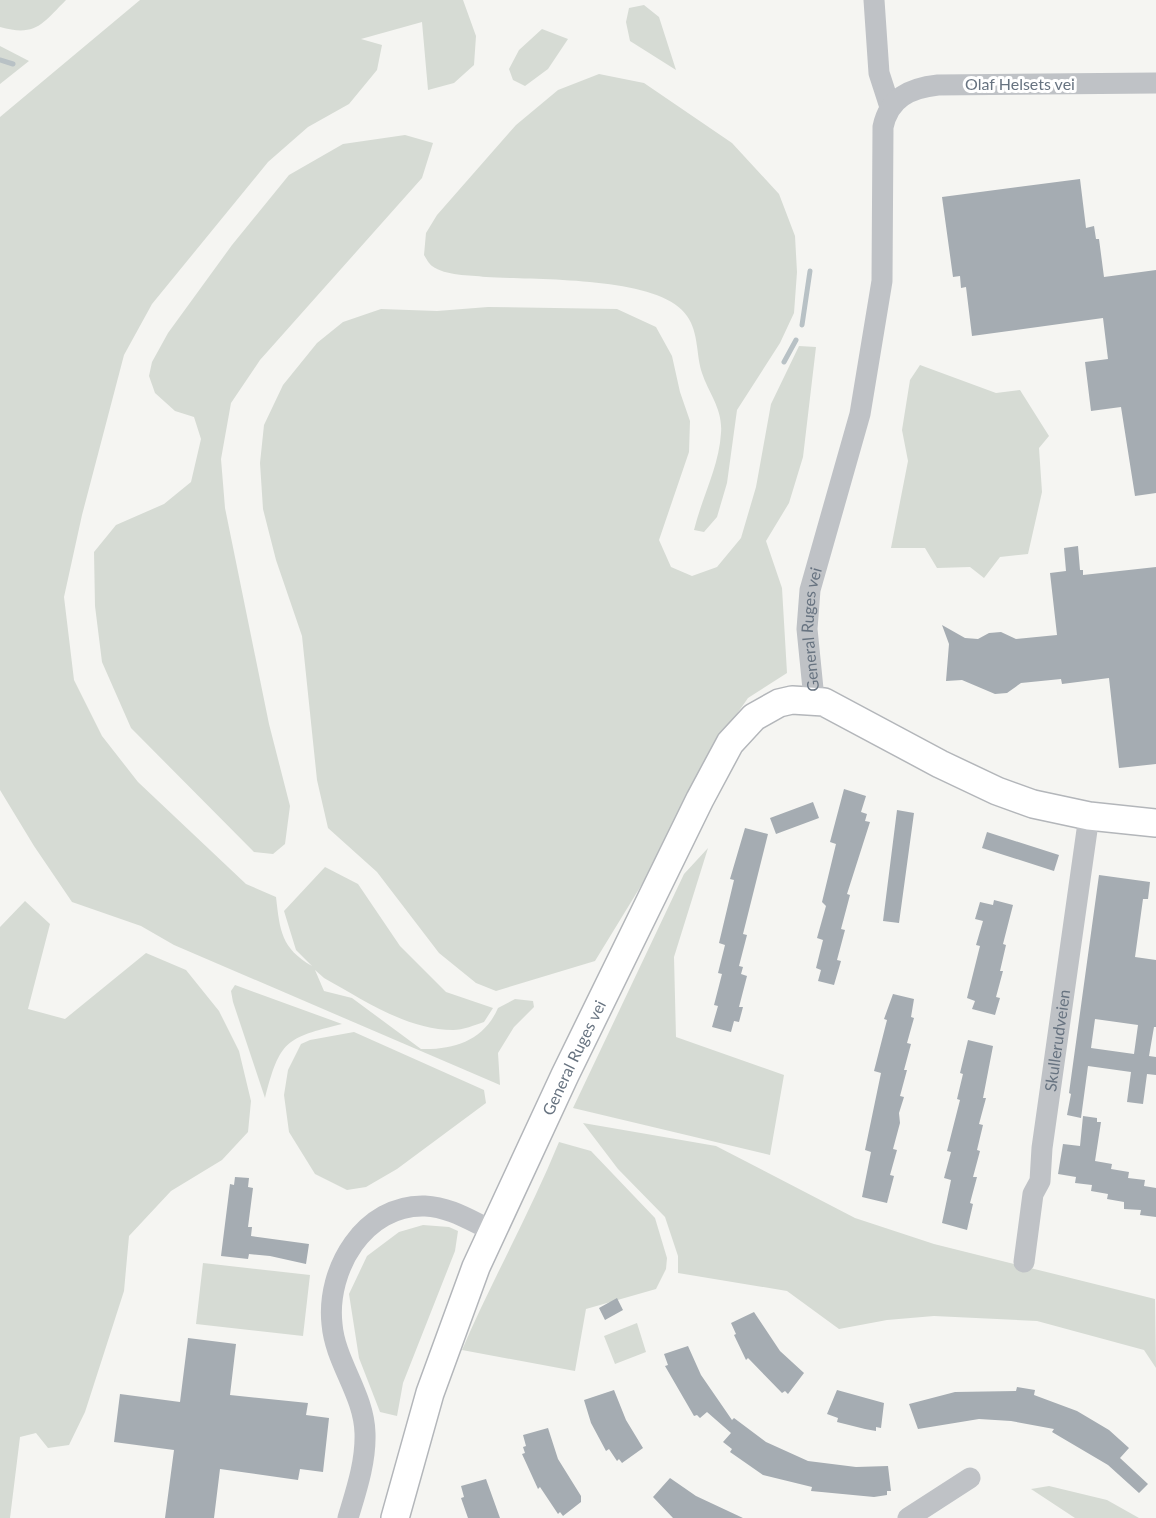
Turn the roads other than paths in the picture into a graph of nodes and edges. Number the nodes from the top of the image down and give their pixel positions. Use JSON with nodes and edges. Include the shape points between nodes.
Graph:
{"nodes":[{"id":1,"x":874,"y":0,"type":"edge"},
{"id":2,"x":1156,"y":83,"type":"edge"},
{"id":3,"x":890,"y":107,"type":"junction"},
{"id":4,"x":814,"y":699,"type":"junction"},
{"id":5,"x":1089,"y":816,"type":"junction"},
{"id":6,"x":1156,"y":823,"type":"edge"},
{"id":7,"x":493,"y":1231,"type":"junction"},
{"id":8,"x":1024,"y":1262,"type":"dead end"},
{"id":9,"x":970,"y":1478,"type":"dead end"},
{"id":10,"x":348,"y":1518,"type":"edge"},
{"id":11,"x":395,"y":1518,"type":"edge"},
{"id":12,"x":908,"y":1518,"type":"edge"}],
"edges":[{"from":1,"to":3,"type":"street","via":[[879,73]]},
{"from":2,"to":3,"type":"street","name":"Olaf Helsets vei","via":[[938,85],[907,93]]},
{"from":3,"to":4,"type":"street","name":"General Ruges vei","via":[[883,127],[884,258],[871,359],[852,448],[809,599],[807,629]]},
{"from":4,"to":5,"type":"main road","via":[[834,705],[997,791],[1033,804]]},
{"from":4,"to":7,"type":"main road","name":"General Ruges vei","via":[[779,703],[753,717],[736,734],[700,799],[565,1075]]},
{"from":5,"to":6,"type":"main road"},
{"from":5,"to":8,"type":"street","name":"Skullerudveien","via":[[1040,1180],[1033,1194]]},
{"from":7,"to":10,"type":"street","via":[[460,1214],[406,1208],[374,1221],[347,1253],[333,1292],[332,1324],[365,1433],[360,1477]]},
{"from":7,"to":11,"type":"main road","name":"General Ruges vei","via":[[444,1352]]},
{"from":9,"to":12,"type":"street"}]}
